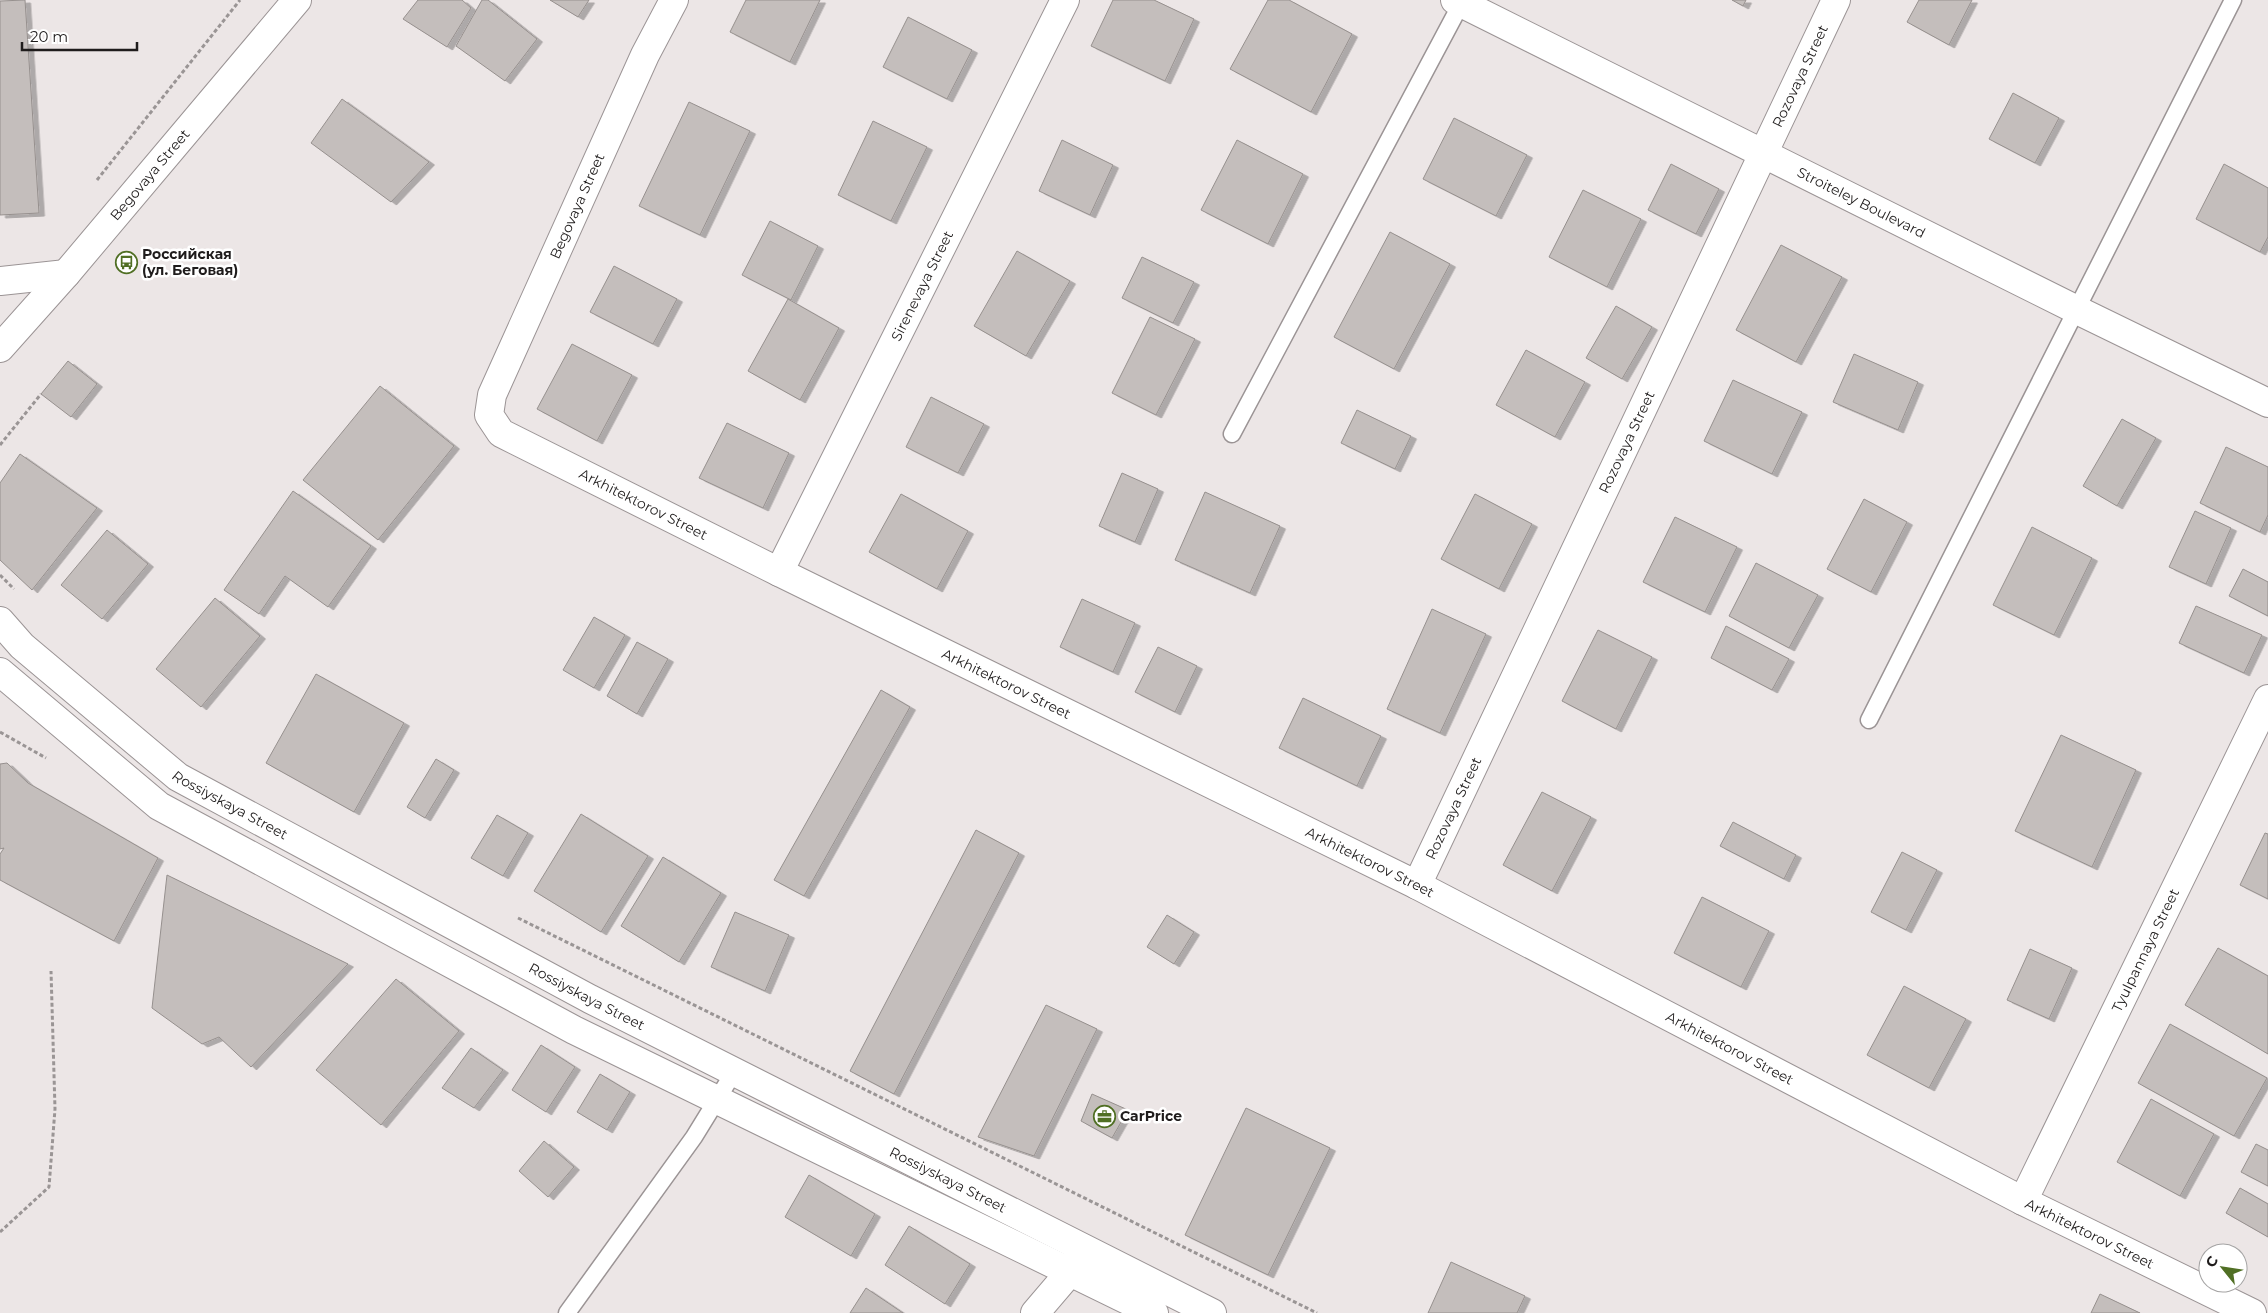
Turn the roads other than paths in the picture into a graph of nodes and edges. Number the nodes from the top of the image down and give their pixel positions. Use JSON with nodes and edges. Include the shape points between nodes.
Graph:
{"nodes":[{"id":1,"x":297,"y":0,"type":"edge"},
{"id":2,"x":674,"y":0,"type":"edge"},
{"id":3,"x":1065,"y":0,"type":"edge"},
{"id":4,"x":1836,"y":0,"type":"edge"},
{"id":5,"x":2232,"y":0,"type":"edge"},
{"id":6,"x":1460,"y":1,"type":"edge"},
{"id":7,"x":1763,"y":154,"type":"junction"},
{"id":8,"x":66,"y":274,"type":"junction"},
{"id":9,"x":0,"y":281,"type":"edge"},
{"id":10,"x":2077,"y":310,"type":"junction"},
{"id":11,"x":0,"y":348,"type":"edge"},
{"id":12,"x":2268,"y":403,"type":"edge"},
{"id":13,"x":489,"y":415,"type":"joint"},
{"id":14,"x":1232,"y":434,"type":"dead end"},
{"id":15,"x":779,"y":572,"type":"junction"},
{"id":16,"x":0,"y":621,"type":"edge"},
{"id":17,"x":0,"y":672,"type":"edge"},
{"id":18,"x":2268,"y":700,"type":"edge"},
{"id":19,"x":1869,"y":720,"type":"dead end"},
{"id":20,"x":1417,"y":885,"type":"junction"},
{"id":21,"x":734,"y":1072,"type":"junction"},
{"id":22,"x":717,"y":1100,"type":"junction"},
{"id":23,"x":2023,"y":1201,"type":"junction"},
{"id":24,"x":1076,"y":1260,"type":"junction"},
{"id":25,"x":567,"y":1313,"type":"edge"},
{"id":26,"x":1035,"y":1313,"type":"edge"},
{"id":27,"x":1154,"y":1313,"type":"edge"},
{"id":28,"x":1212,"y":1313,"type":"edge"},
{"id":29,"x":2252,"y":1313,"type":"edge"}],
"edges":[{"from":1,"to":8,"type":"street","name":"Begovaya Street"},
{"from":2,"to":13,"type":"street","name":"Begovaya Street","via":[[645,55],[496,386]]},
{"from":3,"to":15,"type":"street","name":"Sirenevaya Street"},
{"from":4,"to":7,"type":"street","name":"Rozovaya Street"},
{"from":5,"to":10,"type":"lane"},
{"from":6,"to":7,"type":"street","name":"Stroiteley Boulevard"},
{"from":6,"to":14,"type":"lane"},
{"from":7,"to":10,"type":"street","name":"Stroiteley Boulevard"},
{"from":7,"to":20,"type":"street","name":"Rozovaya Street"},
{"from":8,"to":9,"type":"street"},
{"from":8,"to":11,"type":"street","name":"Begovaya Street"},
{"from":10,"to":12,"type":"street","name":"Stroiteley Boulevard"},
{"from":10,"to":19,"type":"lane"},
{"from":13,"to":15,"type":"street","name":"Arkhitektorov Street","via":[[501,433]]},
{"from":15,"to":20,"type":"street","name":"Arkhitektorov Street"},
{"from":16,"to":21,"type":"street","name":"Rossiyskaya Street","via":[[22,646],[178,777],[581,994]]},
{"from":17,"to":22,"type":"street","name":"Rossiyskaya Street","via":[[159,806],[574,1030]]},
{"from":18,"to":23,"type":"street","name":"Tyulpannaya Street"},
{"from":20,"to":23,"type":"street","name":"Arkhitektorov Street"},
{"from":21,"to":22,"type":"lane"},
{"from":21,"to":24,"type":"street","name":"Rossiyskaya Street"},
{"from":22,"to":24,"type":"street","name":"Rossiyskaya Street"},
{"from":22,"to":25,"type":"lane"},
{"from":23,"to":29,"type":"street","name":"Arkhitektorov Street"},
{"from":24,"to":26,"type":"street"},
{"from":24,"to":27,"type":"street","name":"Rossiyskaya Street"},
{"from":24,"to":28,"type":"street","name":"Rossiyskaya Street"}]}
